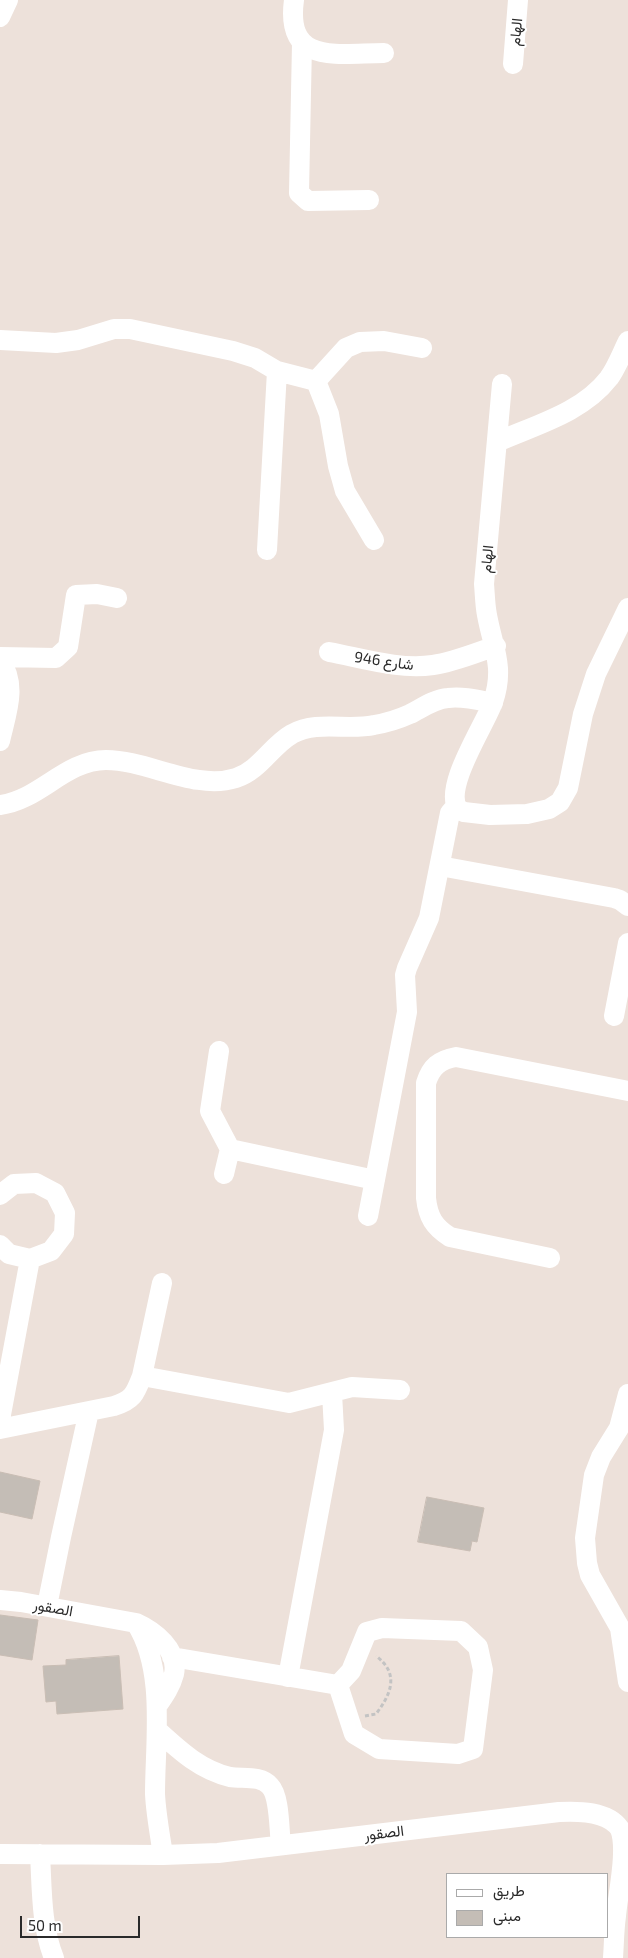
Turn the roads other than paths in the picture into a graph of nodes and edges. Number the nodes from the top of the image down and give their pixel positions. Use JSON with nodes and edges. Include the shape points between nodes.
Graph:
{"nodes":[{"id":1,"x":8,"y":0,"type":"edge"},
{"id":2,"x":294,"y":0,"type":"edge"},
{"id":3,"x":518,"y":0,"type":"edge"},
{"id":4,"x":0,"y":17,"type":"edge"},
{"id":5,"x":302,"y":43,"type":"junction"},
{"id":6,"x":384,"y":53,"type":"dead end"},
{"id":7,"x":513,"y":64,"type":"dead end"},
{"id":8,"x":369,"y":200,"type":"dead end"},
{"id":9,"x":0,"y":340,"type":"edge"},
{"id":10,"x":628,"y":341,"type":"edge"},
{"id":11,"x":422,"y":348,"type":"dead end"},
{"id":12,"x":278,"y":371,"type":"junction"},
{"id":13,"x":316,"y":380,"type":"junction"},
{"id":14,"x":502,"y":384,"type":"dead end"},
{"id":15,"x":497,"y":442,"type":"junction"},
{"id":16,"x":374,"y":540,"type":"dead end"},
{"id":17,"x":267,"y":550,"type":"dead end"},
{"id":18,"x":118,"y":598,"type":"dead end"},
{"id":19,"x":628,"y":608,"type":"edge"},
{"id":20,"x":496,"y":646,"type":"junction"},
{"id":21,"x":329,"y":652,"type":"dead end"},
{"id":22,"x":0,"y":658,"type":"edge"},
{"id":23,"x":493,"y":703,"type":"junction"},
{"id":24,"x":0,"y":741,"type":"edge"},
{"id":25,"x":0,"y":805,"type":"edge"},
{"id":26,"x":456,"y":806,"type":"junction"},
{"id":27,"x":440,"y":866,"type":"junction"},
{"id":28,"x":628,"y":906,"type":"edge"},
{"id":29,"x":628,"y":943,"type":"edge"},
{"id":30,"x":614,"y":1016,"type":"dead end"},
{"id":31,"x":220,"y":1051,"type":"dead end"},
{"id":32,"x":628,"y":1091,"type":"edge"},
{"id":33,"x":230,"y":1149,"type":"junction"},
{"id":34,"x":224,"y":1174,"type":"dead end"},
{"id":35,"x":375,"y":1180,"type":"junction"},
{"id":36,"x":0,"y":1195,"type":"edge"},
{"id":37,"x":368,"y":1216,"type":"dead end"},
{"id":38,"x":0,"y":1245,"type":"edge"},
{"id":39,"x":550,"y":1258,"type":"dead end"},
{"id":40,"x":30,"y":1259,"type":"junction"},
{"id":41,"x":162,"y":1283,"type":"dead end"},
{"id":42,"x":142,"y":1376,"type":"junction"},
{"id":43,"x":400,"y":1390,"type":"dead end"},
{"id":44,"x":332,"y":1393,"type":"junction"},
{"id":45,"x":627,"y":1404,"type":"edge"},
{"id":46,"x":89,"y":1411,"type":"junction"},
{"id":47,"x":0,"y":1420,"type":"edge"},
{"id":48,"x":0,"y":1429,"type":"edge"},
{"id":49,"x":0,"y":1600,"type":"edge"},
{"id":50,"x":47,"y":1606,"type":"junction"},
{"id":51,"x":136,"y":1624,"type":"junction"},
{"id":52,"x":172,"y":1657,"type":"junction"},
{"id":53,"x":288,"y":1676,"type":"junction"},
{"id":54,"x":628,"y":1682,"type":"edge"},
{"id":55,"x":338,"y":1685,"type":"junction"},
{"id":56,"x":157,"y":1706,"type":"junction"},
{"id":57,"x":157,"y":1730,"type":"junction"},
{"id":58,"x":624,"y":1827,"type":"edge"},
{"id":59,"x":281,"y":1845,"type":"junction"},
{"id":60,"x":0,"y":1854,"type":"edge"},
{"id":61,"x":40,"y":1854,"type":"junction"},
{"id":62,"x":163,"y":1855,"type":"junction"},
{"id":63,"x":54,"y":1958,"type":"edge"},
{"id":64,"x":612,"y":1958,"type":"edge"}],
"edges":[{"from":1,"to":4,"type":"street"},
{"from":2,"to":5,"type":"street","via":[[292,22]]},
{"from":3,"to":7,"type":"street","name":"الهام"},
{"from":5,"to":6,"type":"street","via":[[319,52]]},
{"from":5,"to":8,"type":"street","via":[[298,193],[308,201]]},
{"from":9,"to":12,"type":"street","via":[[56,343],[114,329],[130,329],[233,351],[255,358]]},
{"from":10,"to":15,"type":"street","via":[[610,377],[590,398]]},
{"from":11,"to":13,"type":"street","via":[[384,341],[360,342],[346,348]]},
{"from":12,"to":13,"type":"street"},
{"from":12,"to":17,"type":"street"},
{"from":13,"to":16,"type":"street","via":[[329,414],[345,491]]},
{"from":14,"to":15,"type":"street","name":"الهام"},
{"from":15,"to":20,"type":"street","name":"الهام","via":[[484,584],[487,616]]},
{"from":18,"to":22,"type":"street","via":[[76,595],[68,647],[56,658]]},
{"from":19,"to":26,"type":"street","via":[[596,674],[583,714],[568,788],[560,802],[543,811],[510,815],[464,812]]},
{"from":20,"to":21,"type":"street","name":"شارع 946","via":[[447,662],[414,666]]},
{"from":20,"to":23,"type":"street","name":"الهام","via":[[498,674]]},
{"from":22,"to":24,"type":"street","via":[[11,691]]},
{"from":23,"to":25,"type":"street","via":[[449,697],[373,726],[320,726],[303,730],[282,741],[249,772],[226,780],[200,779],[118,761],[94,761],[74,767],[26,797]]},
{"from":23,"to":26,"type":"street","name":"الهام","via":[[461,772],[454,800]]},
{"from":26,"to":27,"type":"street","name":"الهام","via":[[450,813]]},
{"from":27,"to":28,"type":"street","via":[[614,898]]},
{"from":27,"to":35,"type":"street","name":"الهام","via":[[429,918],[405,975],[407,1012]]},
{"from":29,"to":30,"type":"street"},
{"from":31,"to":33,"type":"street","via":[[210,1111]]},
{"from":32,"to":39,"type":"street","via":[[456,1057],[441,1062],[429,1073],[426,1083],[426,1198],[432,1221],[450,1237]]},
{"from":33,"to":34,"type":"street"},
{"from":33,"to":35,"type":"street"},
{"from":35,"to":37,"type":"street","name":"الهام"},
{"from":36,"to":40,"type":"street","via":[[14,1184],[36,1183],[55,1193],[65,1212],[64,1234],[51,1251]]},
{"from":38,"to":40,"type":"street","via":[[9,1254]]},
{"from":40,"to":47,"type":"street"},
{"from":41,"to":42,"type":"street"},
{"from":42,"to":44,"type":"street","via":[[289,1403]]},
{"from":42,"to":46,"type":"street","via":[[127,1402]]},
{"from":43,"to":44,"type":"street","via":[[352,1387]]},
{"from":44,"to":53,"type":"street","via":[[334,1430]]},
{"from":45,"to":54,"type":"street","via":[[619,1428],[594,1475],[585,1538],[590,1575],[620,1628]]},
{"from":46,"to":48,"type":"street"},
{"from":46,"to":50,"type":"street"},
{"from":49,"to":50,"type":"street","name":"الصقور"},
{"from":50,"to":51,"type":"street","name":"الصقور"},
{"from":51,"to":52,"type":"street","name":"الصقور","via":[[152,1630]]},
{"from":51,"to":56,"type":"street","via":[[150,1653]]},
{"from":52,"to":53,"type":"street"},
{"from":52,"to":56,"type":"street","via":[[174,1672]]},
{"from":53,"to":55,"type":"street"},
{"from":55,"to":55,"type":"street","via":[[350,1671],[367,1632],[382,1628],[461,1632],[478,1647],[483,1670],[473,1749],[458,1754],[379,1749],[354,1734]]},
{"from":56,"to":57,"type":"street"},
{"from":57,"to":59,"type":"street","via":[[208,1770],[236,1778],[258,1779],[270,1786],[276,1800]]},
{"from":57,"to":62,"type":"street","via":[[155,1795]]},
{"from":58,"to":59,"type":"street","name":"الصقور","via":[[589,1813],[559,1812]]},
{"from":58,"to":64,"type":"street","name":"الصقور"},
{"from":59,"to":62,"type":"street","name":"الصقور","via":[[218,1853]]},
{"from":60,"to":61,"type":"street","name":"الصقور"},
{"from":61,"to":62,"type":"street","name":"الصقور"},
{"from":61,"to":63,"type":"street","via":[[44,1914]]}]}
